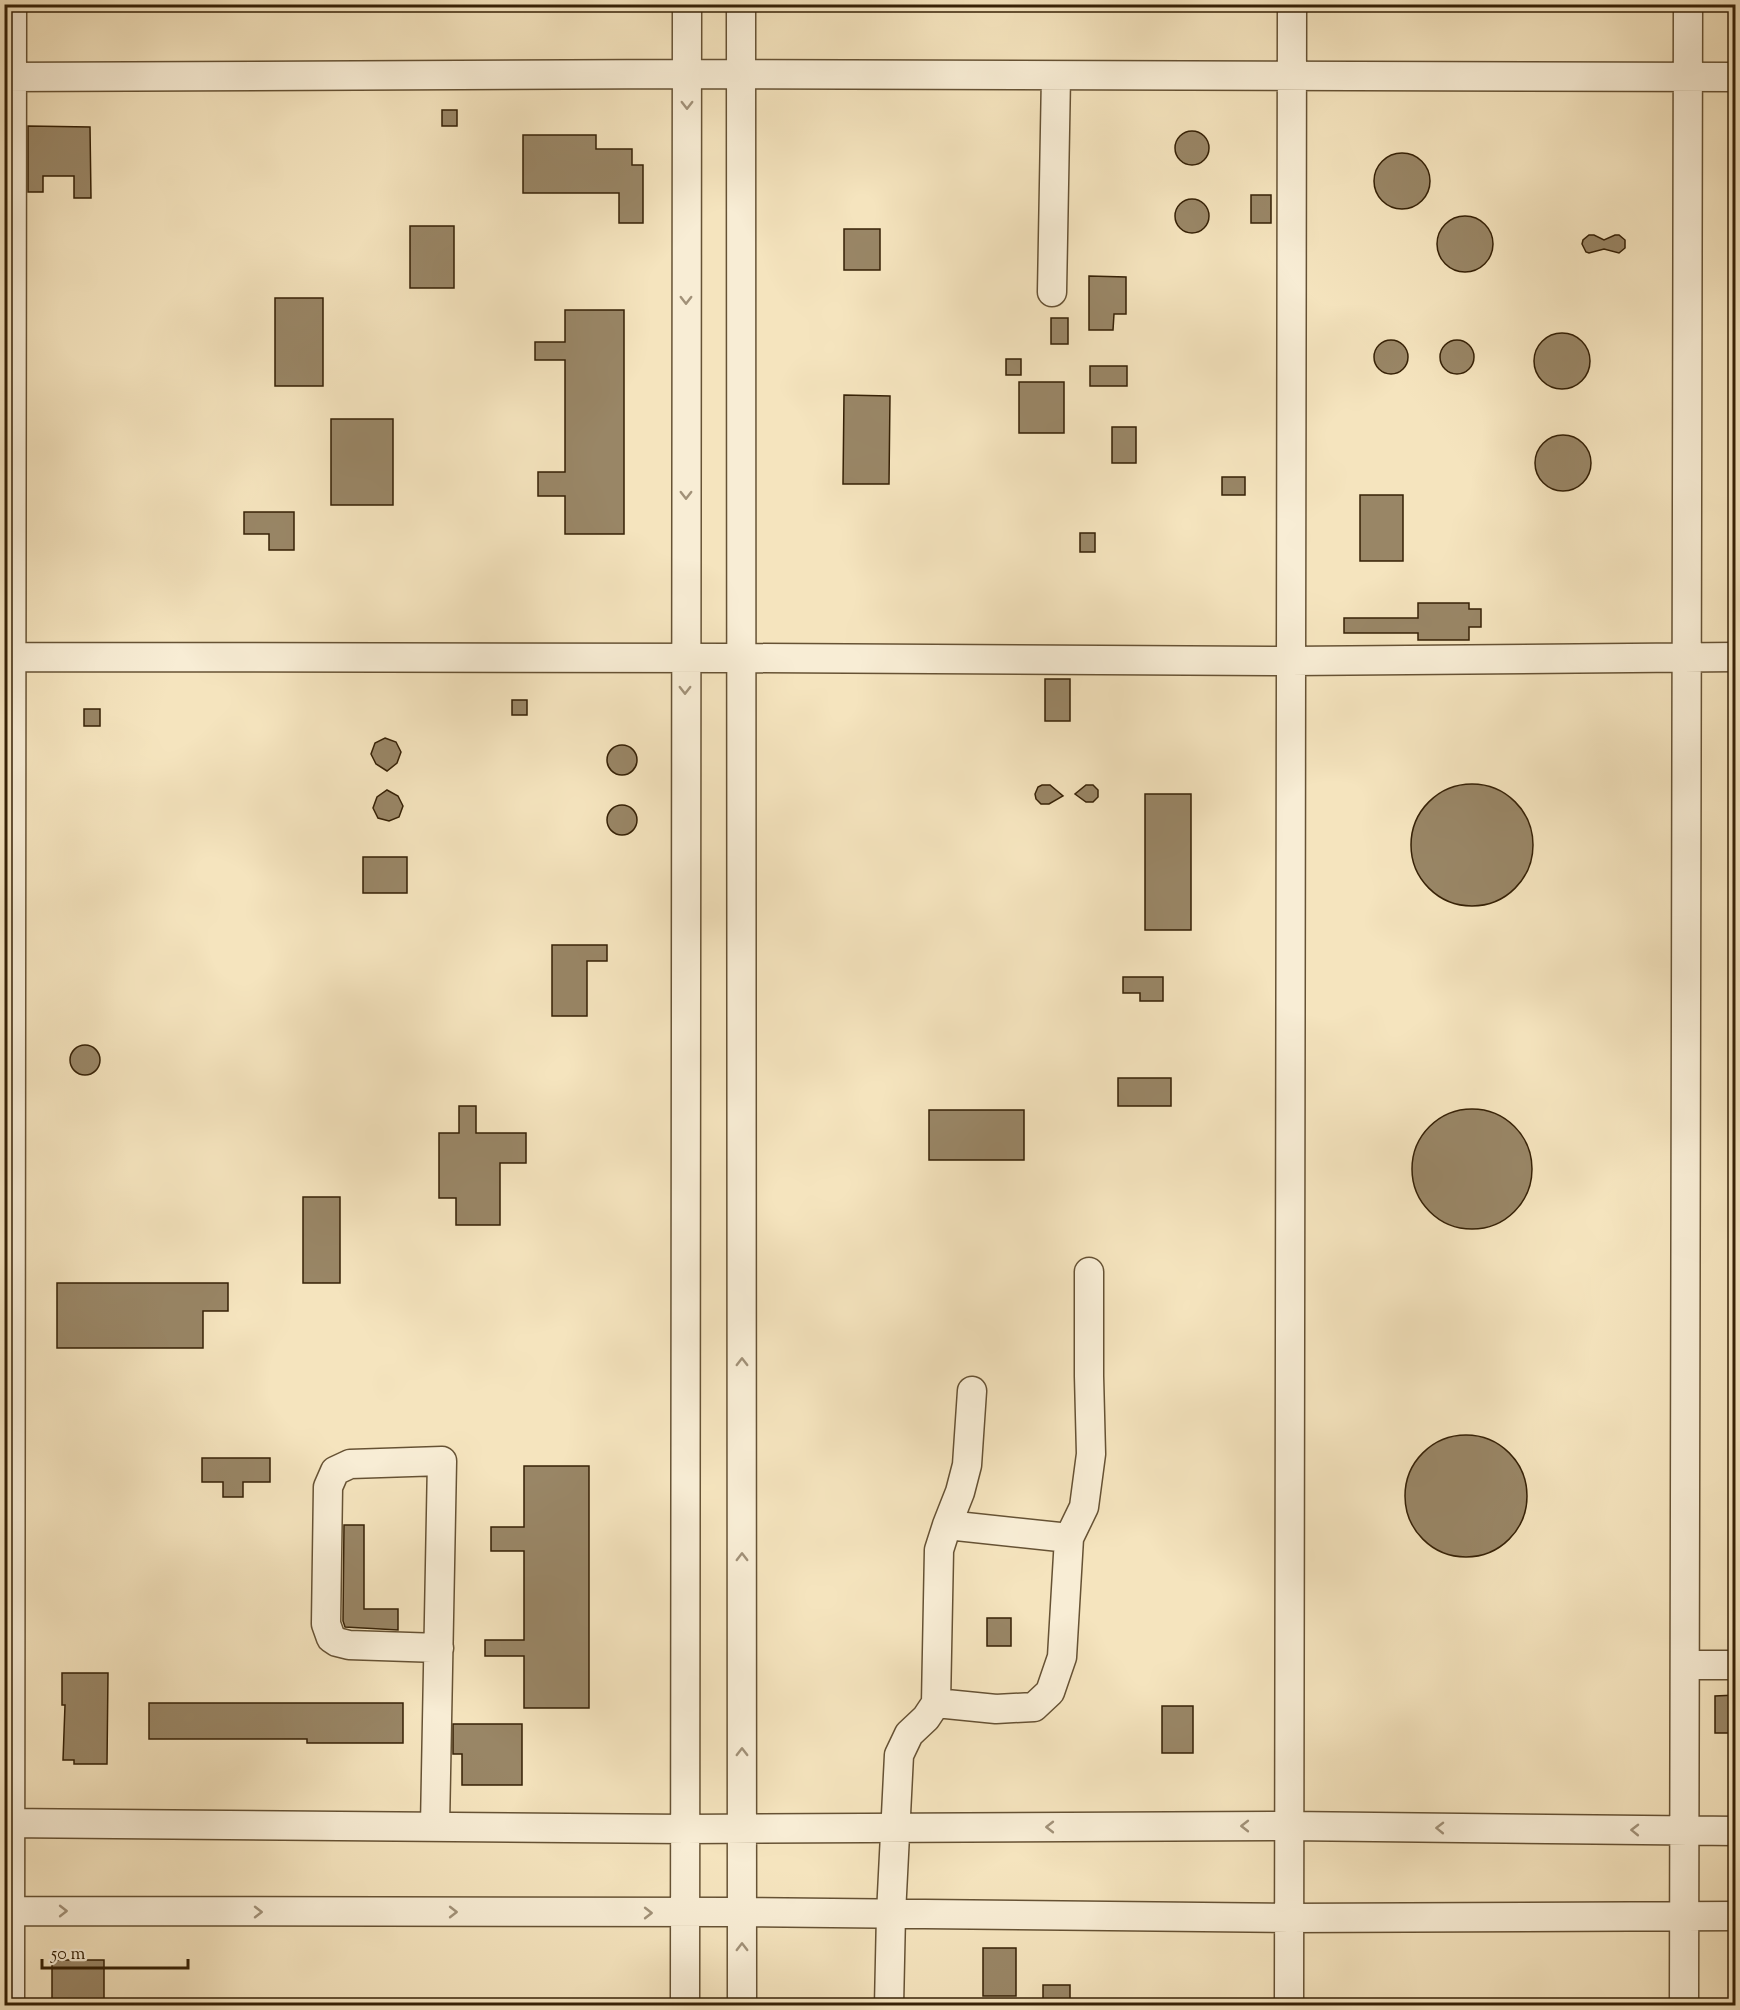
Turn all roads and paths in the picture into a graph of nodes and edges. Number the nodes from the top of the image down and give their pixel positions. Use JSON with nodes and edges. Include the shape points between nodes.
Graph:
{"nodes":[{"id":1,"x":12,"y":4,"type":"edge"},
{"id":2,"x":687,"y":4,"type":"edge"},
{"id":3,"x":741,"y":4,"type":"edge"},
{"id":4,"x":1292,"y":4,"type":"edge"},
{"id":5,"x":1688,"y":4,"type":"edge"},
{"id":6,"x":687,"y":74,"type":"junction"},
{"id":7,"x":741,"y":75,"type":"junction"},
{"id":8,"x":1056,"y":76,"type":"junction"},
{"id":9,"x":1292,"y":76,"type":"junction"},
{"id":10,"x":8,"y":77,"type":"edge"},
{"id":11,"x":1736,"y":77,"type":"edge"},
{"id":12,"x":1689,"y":78,"type":"junction"},
{"id":13,"x":1052,"y":292,"type":"dead end"},
{"id":14,"x":8,"y":657,"type":"edge"},
{"id":15,"x":1688,"y":657,"type":"junction"},
{"id":16,"x":1736,"y":657,"type":"edge"},
{"id":17,"x":685,"y":658,"type":"junction"},
{"id":18,"x":741,"y":658,"type":"junction"},
{"id":19,"x":1291,"y":661,"type":"junction"},
{"id":20,"x":1089,"y":1272,"type":"dead end"},
{"id":21,"x":972,"y":1391,"type":"dead end"},
{"id":22,"x":946,"y":1525,"type":"junction"},
{"id":23,"x":1069,"y":1538,"type":"junction"},
{"id":24,"x":439,"y":1648,"type":"junction"},
{"id":25,"x":1685,"y":1665,"type":"junction"},
{"id":26,"x":1736,"y":1665,"type":"edge"},
{"id":27,"x":936,"y":1703,"type":"junction"},
{"id":28,"x":8,"y":1823,"type":"edge"},
{"id":29,"x":435,"y":1826,"type":"junction"},
{"id":30,"x":1289,"y":1826,"type":"junction"},
{"id":31,"x":685,"y":1828,"type":"junction"},
{"id":32,"x":742,"y":1828,"type":"junction"},
{"id":33,"x":895,"y":1828,"type":"junction"},
{"id":34,"x":1685,"y":1830,"type":"junction"},
{"id":35,"x":1736,"y":1831,"type":"edge"},
{"id":36,"x":8,"y":1911,"type":"edge"},
{"id":37,"x":742,"y":1912,"type":"junction"},
{"id":38,"x":685,"y":1913,"type":"junction"},
{"id":39,"x":891,"y":1914,"type":"junction"},
{"id":40,"x":1684,"y":1916,"type":"junction"},
{"id":41,"x":1736,"y":1916,"type":"edge"},
{"id":42,"x":1289,"y":1918,"type":"junction"},
{"id":43,"x":10,"y":2006,"type":"edge"},
{"id":44,"x":685,"y":2006,"type":"edge"},
{"id":45,"x":742,"y":2006,"type":"edge"},
{"id":46,"x":889,"y":2006,"type":"edge"},
{"id":47,"x":1289,"y":2006,"type":"edge"},
{"id":48,"x":1684,"y":2006,"type":"edge"}],
"edges":[{"from":1,"to":10,"type":"lane"},
{"from":2,"to":6,"type":"lane"},
{"from":3,"to":7,"type":"lane"},
{"from":4,"to":9,"type":"lane"},
{"from":5,"to":12,"type":"lane"},
{"from":6,"to":7,"type":"lane"},
{"from":6,"to":10,"type":"lane"},
{"from":6,"to":17,"type":"lane","one_way":true},
{"from":7,"to":8,"type":"lane"},
{"from":7,"to":18,"type":"lane"},
{"from":8,"to":9,"type":"lane"},
{"from":8,"to":13,"type":"lane"},
{"from":9,"to":12,"type":"lane"},
{"from":9,"to":19,"type":"lane"},
{"from":10,"to":14,"type":"lane"},
{"from":11,"to":12,"type":"lane"},
{"from":12,"to":15,"type":"lane"},
{"from":14,"to":17,"type":"lane"},
{"from":14,"to":28,"type":"lane"},
{"from":15,"to":16,"type":"lane"},
{"from":15,"to":19,"type":"lane"},
{"from":15,"to":25,"type":"lane"},
{"from":17,"to":18,"type":"lane"},
{"from":17,"to":31,"type":"lane","one_way":true},
{"from":18,"to":19,"type":"lane"},
{"from":32,"to":18,"type":"lane","one_way":true},
{"from":19,"to":30,"type":"lane"},
{"from":20,"to":23,"type":"lane","via":[[1091,1454],[1084,1508]]},
{"from":21,"to":22,"type":"lane","via":[[967,1465]]},
{"from":22,"to":23,"type":"lane"},
{"from":22,"to":27,"type":"lane","via":[[939,1550]]},
{"from":23,"to":27,"type":"lane","via":[[1062,1657],[1050,1692],[1034,1707]]},
{"from":24,"to":24,"type":"lane","via":[[442,1461],[350,1464],[335,1471],[328,1488],[326,1624],[331,1638],[349,1645]]},
{"from":24,"to":29,"type":"lane"},
{"from":25,"to":26,"type":"lane"},
{"from":25,"to":34,"type":"lane"},
{"from":27,"to":33,"type":"lane","via":[[909,1734],[899,1755]]},
{"from":28,"to":29,"type":"lane"},
{"from":28,"to":36,"type":"lane"},
{"from":29,"to":31,"type":"lane"},
{"from":30,"to":33,"type":"lane","one_way":true},
{"from":34,"to":30,"type":"lane","one_way":true},
{"from":30,"to":42,"type":"lane"},
{"from":31,"to":32,"type":"lane"},
{"from":31,"to":38,"type":"lane"},
{"from":32,"to":33,"type":"lane"},
{"from":32,"to":37,"type":"lane"},
{"from":33,"to":39,"type":"lane"},
{"from":34,"to":35,"type":"lane"},
{"from":34,"to":40,"type":"lane"},
{"from":36,"to":38,"type":"lane","one_way":true},
{"from":36,"to":43,"type":"lane"},
{"from":37,"to":38,"type":"lane"},
{"from":37,"to":39,"type":"lane"},
{"from":45,"to":37,"type":"lane","one_way":true},
{"from":38,"to":44,"type":"lane"},
{"from":39,"to":42,"type":"lane"},
{"from":39,"to":46,"type":"lane"},
{"from":40,"to":41,"type":"lane"},
{"from":40,"to":42,"type":"lane"},
{"from":40,"to":48,"type":"lane"},
{"from":42,"to":47,"type":"lane"}]}
